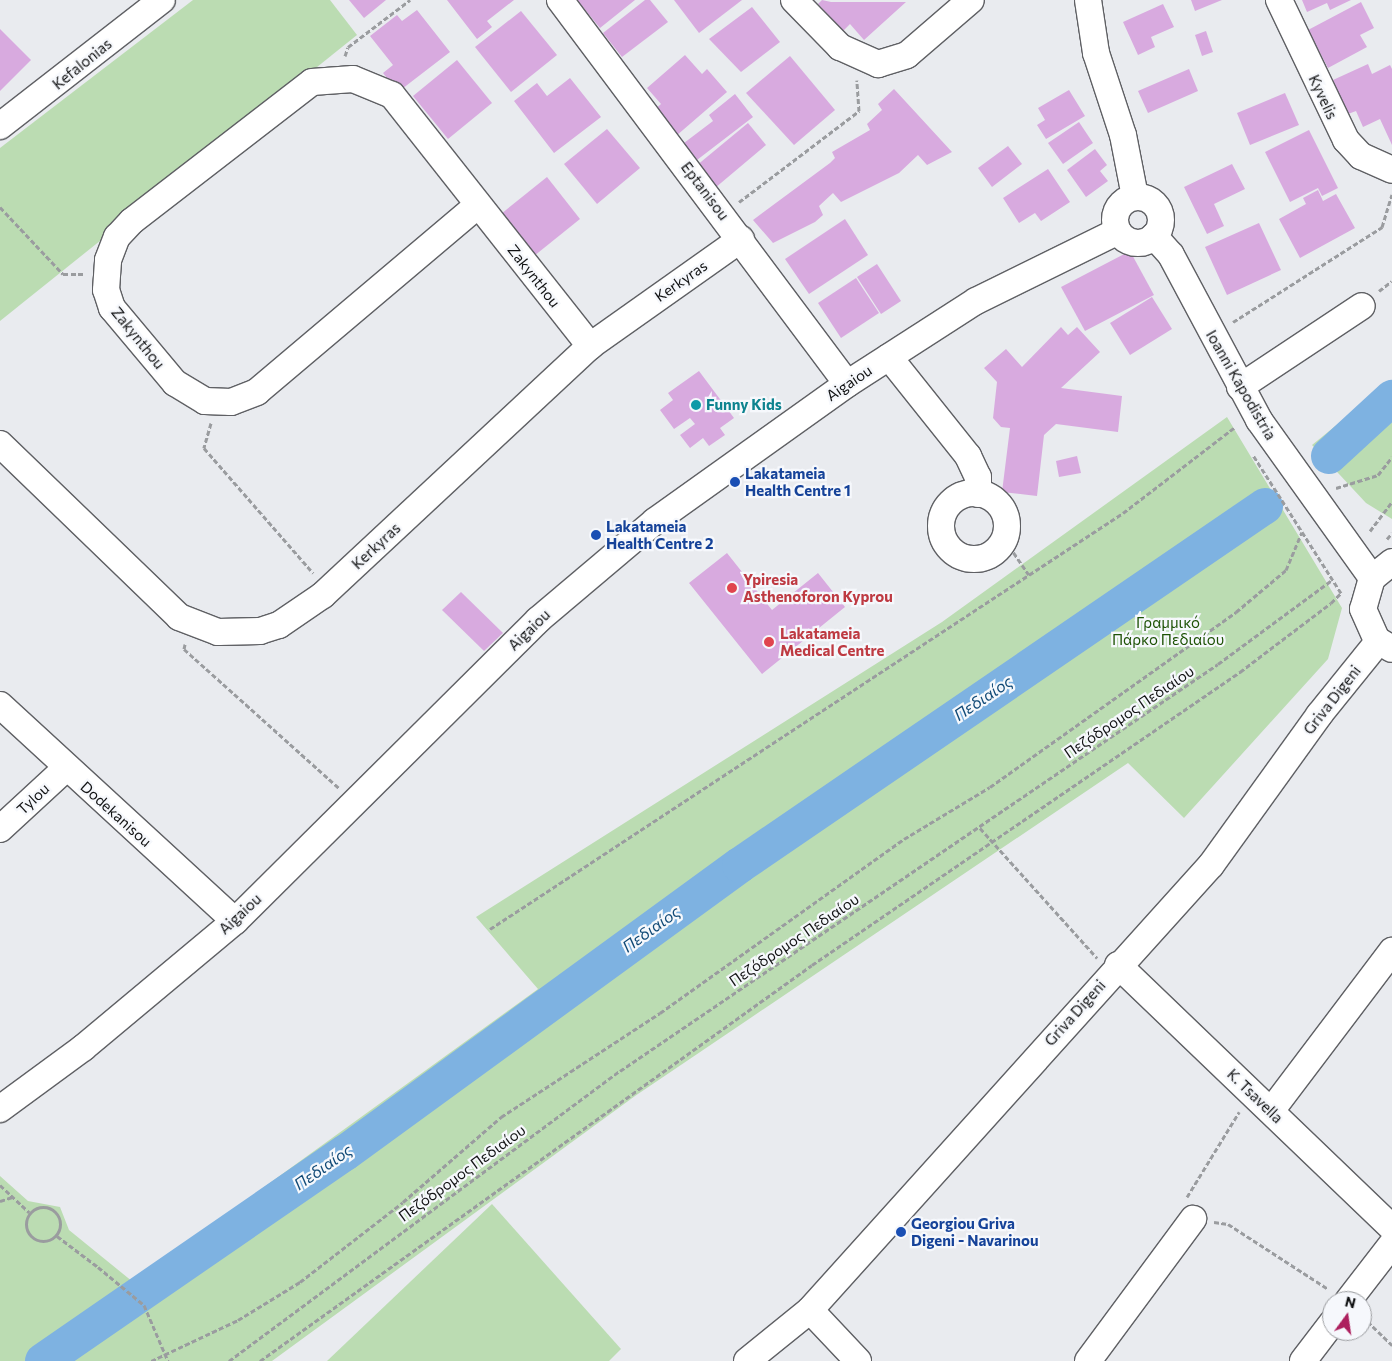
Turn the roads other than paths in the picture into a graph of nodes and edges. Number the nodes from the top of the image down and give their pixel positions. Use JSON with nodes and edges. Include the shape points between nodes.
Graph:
{"nodes":[{"id":1,"x":162,"y":0,"type":"edge"},
{"id":2,"x":560,"y":0,"type":"edge"},
{"id":3,"x":794,"y":0,"type":"edge"},
{"id":4,"x":971,"y":0,"type":"edge"},
{"id":5,"x":1088,"y":0,"type":"edge"},
{"id":6,"x":1279,"y":0,"type":"edge"},
{"id":7,"x":0,"y":126,"type":"edge"},
{"id":8,"x":1392,"y":170,"type":"edge"},
{"id":9,"x":1135,"y":197,"type":"junction"},
{"id":10,"x":478,"y":205,"type":"junction"},
{"id":11,"x":1118,"y":231,"type":"junction"},
{"id":12,"x":1154,"y":236,"type":"junction"},
{"id":13,"x":741,"y":239,"type":"junction"},
{"id":14,"x":1362,"y":306,"type":"dead end"},
{"id":15,"x":590,"y":346,"type":"junction"},
{"id":16,"x":890,"y":357,"type":"junction"},
{"id":17,"x":847,"y":384,"type":"junction"},
{"id":18,"x":1240,"y":387,"type":"junction"},
{"id":19,"x":0,"y":444,"type":"edge"},
{"id":20,"x":978,"y":494,"type":"junction"},
{"id":21,"x":1384,"y":560,"type":"edge"},
{"id":22,"x":1385,"y":645,"type":"edge"},
{"id":23,"x":0,"y":705,"type":"edge"},
{"id":24,"x":66,"y":768,"type":"junction"},
{"id":25,"x":0,"y":829,"type":"edge"},
{"id":26,"x":235,"y":921,"type":"junction"},
{"id":27,"x":1392,"y":951,"type":"edge"},
{"id":28,"x":1114,"y":969,"type":"junction"},
{"id":29,"x":0,"y":1109,"type":"edge"},
{"id":30,"x":1271,"y":1112,"type":"junction"},
{"id":31,"x":1193,"y":1220,"type":"road end"},
{"id":32,"x":1392,"y":1228,"type":"edge"},
{"id":33,"x":1392,"y":1244,"type":"edge"},
{"id":34,"x":1345,"y":1291,"type":"edge"},
{"id":35,"x":810,"y":1310,"type":"junction"},
{"id":36,"x":1322,"y":1335,"type":"edge"},
{"id":37,"x":747,"y":1361,"type":"edge"},
{"id":38,"x":858,"y":1361,"type":"edge"},
{"id":39,"x":1088,"y":1361,"type":"edge"},
{"id":40,"x":1303,"y":1361,"type":"edge"}],
"edges":[{"from":1,"to":7,"type":"street","name":"Kefalonias"},
{"from":2,"to":13,"type":"street","name":"Eptanisou"},
{"from":3,"to":4,"type":"street","via":[[818,29],[878,64],[907,55]]},
{"from":5,"to":9,"type":"street","via":[[1096,52],[1123,135]]},
{"from":6,"to":8,"type":"street","name":"Kyvelis","via":[[1346,140],[1360,156]]},
{"from":9,"to":11,"type":"street","via":[[1118,210]]},
{"from":9,"to":12,"type":"street","via":[[1150,200],[1160,212],[1161,226]]},
{"from":10,"to":10,"type":"street","name":"Zakynthou","via":[[256,392],[231,402],[196,397],[175,384],[112,308],[107,274],[117,237],[132,221],[312,82],[338,78],[373,84],[392,95]]},
{"from":10,"to":15,"type":"street","name":"Zakynthou"},
{"from":11,"to":12,"type":"street","via":[[1137,243]]},
{"from":11,"to":16,"type":"street","name":"Aigaiou","via":[[976,301]]},
{"from":12,"to":18,"type":"street","name":"Ioanni Kapodistria","via":[[1171,255]]},
{"from":13,"to":15,"type":"street","name":"Kerkyras"},
{"from":13,"to":17,"type":"street","name":"Eptanisou"},
{"from":14,"to":18,"type":"street"},
{"from":15,"to":19,"type":"street","name":"Kerkyras","via":[[328,590],[301,612],[260,631],[218,632],[179,617]]},
{"from":16,"to":17,"type":"street","name":"Aigaiou"},
{"from":16,"to":20,"type":"street","via":[[968,456],[978,477]]},
{"from":17,"to":26,"type":"street","name":"Aigaiou","via":[[587,576]]},
{"from":18,"to":21,"type":"street","name":"Ioanni Kapodistria"},
{"from":20,"to":20,"type":"street","via":[[1003,510],[1005,540],[991,555],[968,559],[958,556],[943,538],[942,515],[957,498]]},
{"from":21,"to":22,"type":"street","via":[[1363,610]]},
{"from":22,"to":28,"type":"street","name":"Griva Digeni","via":[[1210,865]]},
{"from":23,"to":24,"type":"street","name":"Dodekanisou"},
{"from":24,"to":25,"type":"street","name":"Tylou"},
{"from":24,"to":26,"type":"street","name":"Dodekanisou"},
{"from":26,"to":29,"type":"street","name":"Aigaiou","via":[[83,1048]]},
{"from":27,"to":30,"type":"street"},
{"from":28,"to":30,"type":"street","name":"K. Tsavella"},
{"from":28,"to":35,"type":"street","name":"Griva Digeni"},
{"from":30,"to":32,"type":"street","name":"K. Tsavella"},
{"from":31,"to":39,"type":"street"},
{"from":33,"to":34,"type":"street"},
{"from":35,"to":37,"type":"street","name":"Griva Digeni"},
{"from":35,"to":38,"type":"street"},
{"from":36,"to":40,"type":"street"}]}
